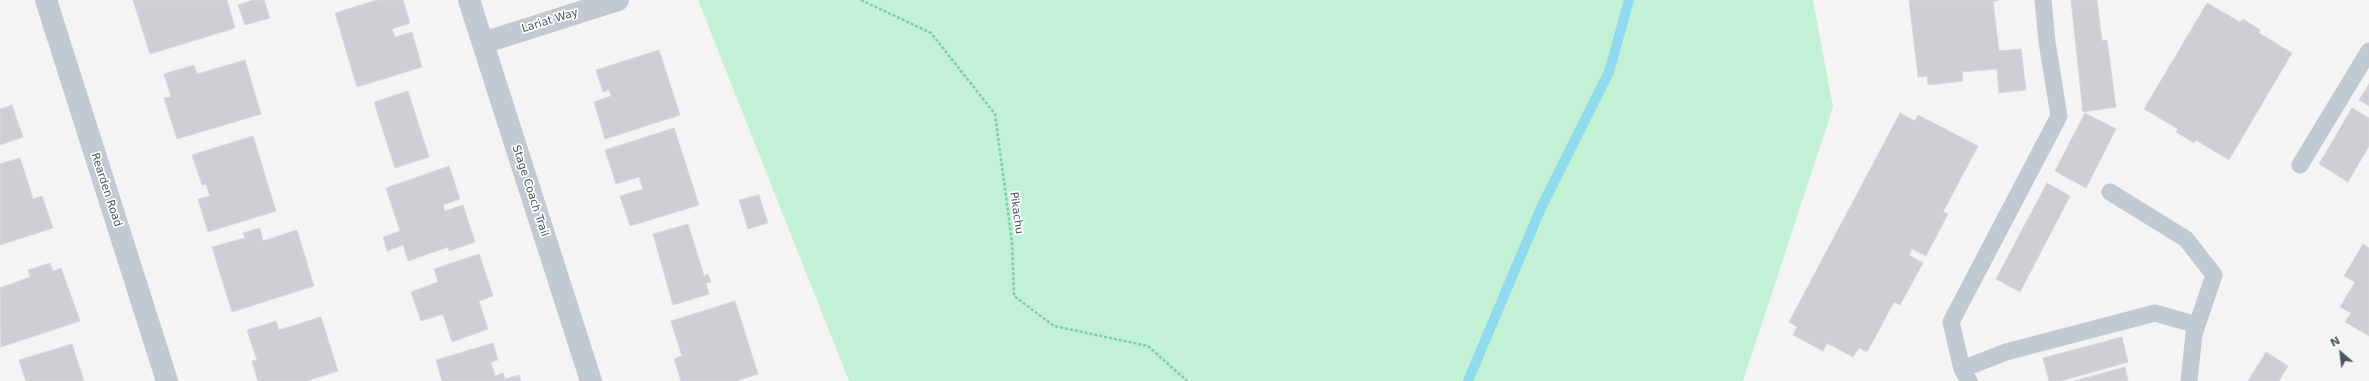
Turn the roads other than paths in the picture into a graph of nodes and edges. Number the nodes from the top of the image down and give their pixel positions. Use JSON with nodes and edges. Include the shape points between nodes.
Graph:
{"nodes":[{"id":1,"x":46,"y":0,"type":"edge"},
{"id":2,"x":469,"y":0,"type":"edge"},
{"id":3,"x":618,"y":0,"type":"edge"},
{"id":4,"x":2043,"y":0,"type":"edge"},
{"id":5,"x":483,"y":43,"type":"junction"},
{"id":6,"x":2369,"y":51,"type":"edge"},
{"id":7,"x":2300,"y":165,"type":"dead end"},
{"id":8,"x":2110,"y":192,"type":"dead end"},
{"id":9,"x":2197,"y":325,"type":"junction"},
{"id":10,"x":1966,"y":375,"type":"edge"},
{"id":11,"x":167,"y":381,"type":"edge"},
{"id":12,"x":591,"y":381,"type":"edge"},
{"id":13,"x":2189,"y":381,"type":"edge"}],
"edges":[{"from":1,"to":11,"type":"street","name":"Rearden Road"},
{"from":2,"to":5,"type":"street","name":"Stage Coach Trail"},
{"from":3,"to":5,"type":"street","name":"Lariat Way"},
{"from":4,"to":10,"type":"lane","via":[[2046,42],[2059,116],[1951,322]]},
{"from":5,"to":12,"type":"street","name":"Stage Coach Trail"},
{"from":6,"to":7,"type":"lane"},
{"from":8,"to":9,"type":"lane","via":[[2186,239],[2214,275]]},
{"from":9,"to":10,"type":"lane","via":[[2155,313],[2006,352]]},
{"from":9,"to":13,"type":"lane"}]}
